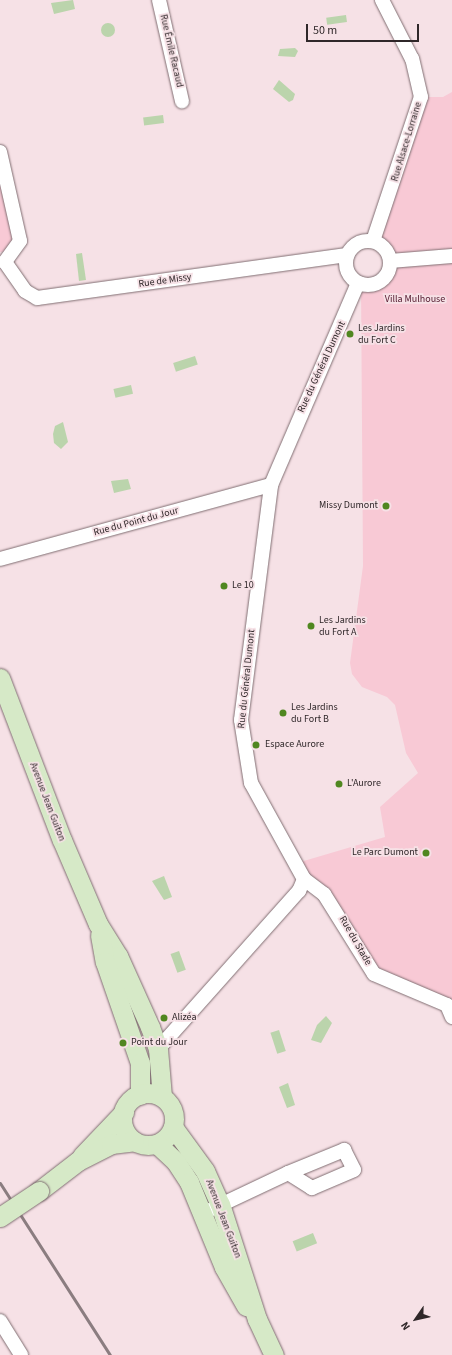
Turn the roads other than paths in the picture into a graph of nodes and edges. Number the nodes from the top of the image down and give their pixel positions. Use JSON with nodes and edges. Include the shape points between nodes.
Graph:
{"nodes":[{"id":1,"x":159,"y":0,"type":"edge"},
{"id":2,"x":382,"y":0,"type":"edge"},
{"id":3,"x":182,"y":101,"type":"dead end"},
{"id":4,"x":0,"y":152,"type":"edge"},
{"id":5,"x":373,"y":242,"type":"junction"},
{"id":6,"x":347,"y":255,"type":"junction"},
{"id":7,"x":452,"y":256,"type":"edge"},
{"id":8,"x":390,"y":261,"type":"junction"},
{"id":9,"x":3,"y":262,"type":"edge"},
{"id":10,"x":358,"y":283,"type":"junction"},
{"id":11,"x":271,"y":485,"type":"junction"},
{"id":12,"x":0,"y":559,"type":"edge"},
{"id":13,"x":0,"y":678,"type":"edge"},
{"id":14,"x":304,"y":879,"type":"junction"},
{"id":15,"x":98,"y":924,"type":"junction"},
{"id":16,"x":452,"y":1017,"type":"edge"},
{"id":17,"x":158,"y":1049,"type":"junction"},
{"id":18,"x":140,"y":1095,"type":"junction"},
{"id":19,"x":162,"y":1097,"type":"junction"},
{"id":20,"x":124,"y":1112,"type":"junction"},
{"id":21,"x":173,"y":1127,"type":"junction"},
{"id":22,"x":134,"y":1141,"type":"junction"},
{"id":23,"x":157,"y":1144,"type":"junction"},
{"id":24,"x":78,"y":1161,"type":"junction"},
{"id":25,"x":288,"y":1173,"type":"dead end"},
{"id":26,"x":220,"y":1204,"type":"junction"},
{"id":27,"x":204,"y":1214,"type":"junction"},
{"id":28,"x":0,"y":1218,"type":"edge"},
{"id":29,"x":257,"y":1319,"type":"junction"},
{"id":30,"x":0,"y":1321,"type":"edge"},
{"id":31,"x":21,"y":1355,"type":"edge"},
{"id":32,"x":274,"y":1355,"type":"edge"}],
"edges":[{"from":1,"to":3,"type":"street","name":"Rue Émile Racaud"},
{"from":2,"to":5,"type":"street","name":"Rue Alsace-Lorraine","via":[[412,59],[421,97]]},
{"from":4,"to":9,"type":"street","via":[[20,241]]},
{"from":5,"to":6,"type":"street","via":[[360,242]]},
{"from":5,"to":8,"type":"street","via":[[385,248]]},
{"from":6,"to":9,"type":"street","name":"Rue de Missy","via":[[37,298],[25,291]]},
{"from":6,"to":10,"type":"street","via":[[346,268]]},
{"from":7,"to":8,"type":"street"},
{"from":8,"to":10,"type":"street","via":[[387,275],[380,282],[369,285]]},
{"from":10,"to":11,"type":"street","name":"Rue du Général Dumont"},
{"from":11,"to":12,"type":"street","name":"Rue du Point du Jour"},
{"from":11,"to":14,"type":"street","name":"Rue du Général Dumont","via":[[241,731],[251,784]]},
{"from":13,"to":15,"type":"main road","name":"Avenue Jean Guiton"},
{"from":14,"to":16,"type":"street","name":"Rue du Stade","via":[[324,894],[374,974],[447,1006]]},
{"from":14,"to":17,"type":"street","via":[[294,896]]},
{"from":15,"to":17,"type":"main road","name":"Avenue Jean Guiton","via":[[118,956]]},
{"from":15,"to":18,"type":"main road","name":"Avenue Jean Guiton","via":[[105,962],[140,1063]]},
{"from":17,"to":19,"type":"main road","name":"Avenue Jean Guiton"},
{"from":18,"to":19,"type":"main road"},
{"from":18,"to":20,"type":"main road"},
{"from":19,"to":21,"type":"main road","via":[[173,1110]]},
{"from":20,"to":22,"type":"main road","via":[[124,1128]]},
{"from":20,"to":24,"type":"main road","via":[[92,1142]]},
{"from":21,"to":23,"type":"main road"},
{"from":21,"to":26,"type":"main road","name":"Avenue Jean Guiton","via":[[205,1171]]},
{"from":22,"to":23,"type":"main road"},
{"from":22,"to":24,"type":"main road","via":[[111,1144]]},
{"from":23,"to":27,"type":"main road","name":"Avenue Jean Guiton","via":[[176,1162]]},
{"from":24,"to":28,"type":"main road","bridge":true},
{"from":25,"to":26,"type":"street"},
{"from":26,"to":27,"type":"street"},
{"from":26,"to":29,"type":"main road","name":"Avenue Jean Guiton"},
{"from":27,"to":29,"type":"main road","name":"Avenue Jean Guiton","via":[[224,1267]]},
{"from":29,"to":32,"type":"main road","name":"Avenue Jean Guiton"},
{"from":30,"to":31,"type":"street"}]}
